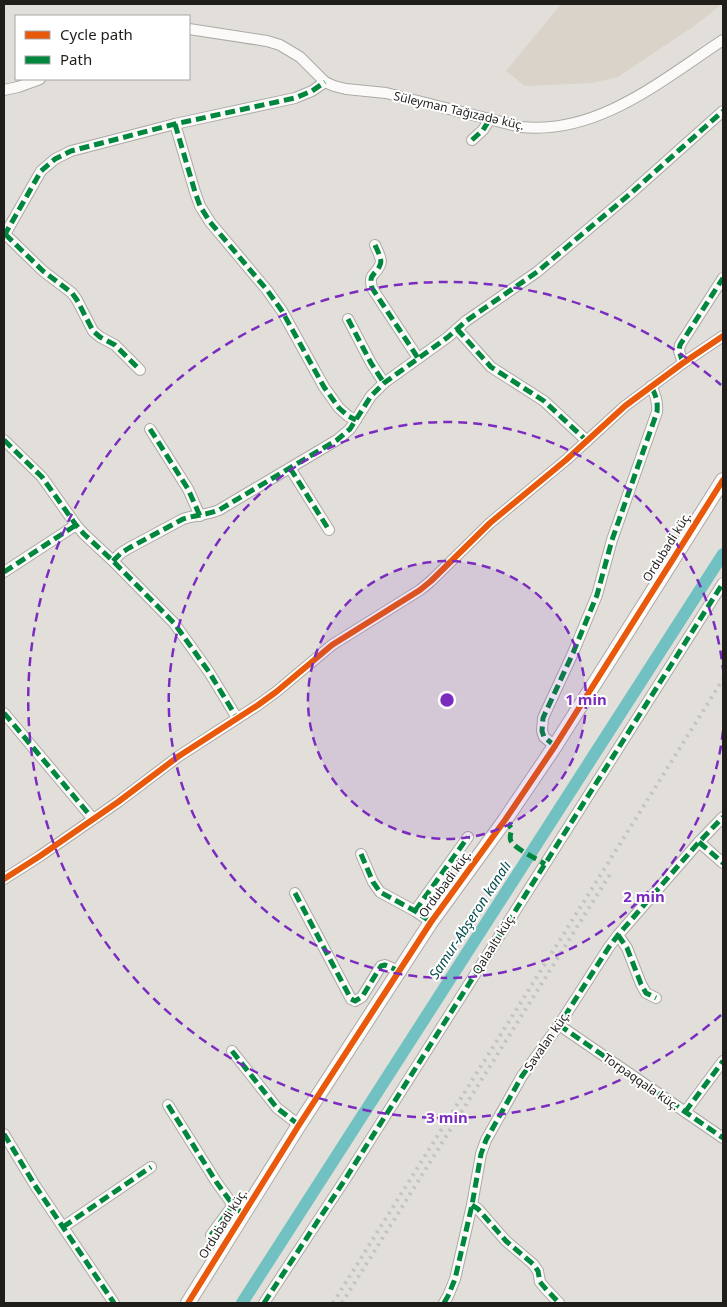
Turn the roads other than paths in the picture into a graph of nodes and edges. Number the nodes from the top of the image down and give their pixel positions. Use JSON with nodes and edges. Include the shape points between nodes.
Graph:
{"nodes":[{"id":1,"x":190,"y":29,"type":"edge"},
{"id":2,"x":723,"y":40,"type":"edge"},
{"id":3,"x":37,"y":80,"type":"edge"},
{"id":4,"x":325,"y":82,"type":"junction"},
{"id":5,"x":4,"y":90,"type":"edge"},
{"id":6,"x":723,"y":111,"type":"edge"},
{"id":7,"x":490,"y":119,"type":"junction"},
{"id":8,"x":175,"y":124,"type":"junction"},
{"id":9,"x":472,"y":140,"type":"dead end"},
{"id":10,"x":4,"y":235,"type":"edge"},
{"id":11,"x":375,"y":245,"type":"dead end"},
{"id":12,"x":723,"y":278,"type":"edge"},
{"id":13,"x":348,"y":319,"type":"dead end"},
{"id":14,"x":457,"y":329,"type":"junction"},
{"id":15,"x":723,"y":336,"type":"edge"},
{"id":16,"x":418,"y":358,"type":"junction"},
{"id":17,"x":683,"y":363,"type":"junction"},
{"id":18,"x":140,"y":370,"type":"dead end"},
{"id":19,"x":384,"y":383,"type":"junction"},
{"id":20,"x":651,"y":386,"type":"junction"},
{"id":21,"x":356,"y":420,"type":"junction"},
{"id":22,"x":150,"y":429,"type":"dead end"},
{"id":23,"x":4,"y":440,"type":"edge"},
{"id":24,"x":587,"y":441,"type":"junction"},
{"id":25,"x":290,"y":468,"type":"junction"},
{"id":26,"x":723,"y":480,"type":"edge"},
{"id":27,"x":200,"y":516,"type":"junction"},
{"id":28,"x":76,"y":525,"type":"junction"},
{"id":29,"x":329,"y":530,"type":"dead end"},
{"id":30,"x":113,"y":561,"type":"junction"},
{"id":31,"x":4,"y":572,"type":"edge"},
{"id":32,"x":723,"y":583,"type":"edge"},
{"id":33,"x":4,"y":713,"type":"edge"},
{"id":34,"x":237,"y":718,"type":"junction"},
{"id":35,"x":555,"y":746,"type":"junction"},
{"id":36,"x":723,"y":817,"type":"edge"},
{"id":37,"x":93,"y":819,"type":"junction"},
{"id":38,"x":468,"y":837,"type":"dead end"},
{"id":39,"x":700,"y":842,"type":"junction"},
{"id":40,"x":361,"y":854,"type":"dead end"},
{"id":41,"x":723,"y":863,"type":"edge"},
{"id":42,"x":4,"y":879,"type":"edge"},
{"id":43,"x":295,"y":893,"type":"dead end"},
{"id":44,"x":415,"y":911,"type":"junction"},
{"id":45,"x":431,"y":922,"type":"junction"},
{"id":46,"x":618,"y":935,"type":"junction"},
{"id":47,"x":399,"y":971,"type":"junction"},
{"id":48,"x":656,"y":998,"type":"dead end"},
{"id":49,"x":559,"y":1025,"type":"junction"},
{"id":50,"x":232,"y":1051,"type":"dead end"},
{"id":51,"x":723,"y":1061,"type":"edge"},
{"id":52,"x":168,"y":1105,"type":"dead end"},
{"id":53,"x":685,"y":1112,"type":"junction"},
{"id":54,"x":299,"y":1125,"type":"junction"},
{"id":55,"x":4,"y":1134,"type":"edge"},
{"id":56,"x":723,"y":1138,"type":"edge"},
{"id":57,"x":151,"y":1167,"type":"dead end"},
{"id":58,"x":472,"y":1205,"type":"junction"},
{"id":59,"x":238,"y":1209,"type":"junction"},
{"id":60,"x":63,"y":1226,"type":"junction"},
{"id":61,"x":211,"y":1235,"type":"dead end"},
{"id":62,"x":114,"y":1303,"type":"edge"},
{"id":63,"x":188,"y":1303,"type":"edge"},
{"id":64,"x":264,"y":1303,"type":"edge"},
{"id":65,"x":444,"y":1303,"type":"edge"},
{"id":66,"x":559,"y":1303,"type":"edge"}],
"edges":[{"from":1,"to":4,"type":"street","name":"Süleyman Tağızadə küç.","via":[[280,44],[300,57]]},
{"from":2,"to":7,"type":"street","name":"Süleyman Tağızadə küç.","via":[[650,90],[591,118],[538,129]]},
{"from":3,"to":5,"type":"street"},
{"from":4,"to":7,"type":"street","name":"Süleyman Tağızadə küç.","via":[[346,89],[386,93]]},
{"from":4,"to":8,"type":"street","via":[[295,98]]},
{"from":6,"to":14,"type":"street","via":[[591,227]]},
{"from":7,"to":9,"type":"street"},
{"from":8,"to":10,"type":"street","via":[[55,159],[40,171]]},
{"from":8,"to":21,"type":"street","via":[[200,206],[282,311],[339,408]]},
{"from":10,"to":18,"type":"street","via":[[72,294],[93,331],[115,345]]},
{"from":11,"to":16,"type":"street","via":[[381,260],[370,281],[372,288]]},
{"from":12,"to":17,"type":"street","via":[[680,345]]},
{"from":13,"to":19,"type":"street"},
{"from":14,"to":16,"type":"street"},
{"from":14,"to":24,"type":"street","via":[[491,367],[544,401]]},
{"from":15,"to":17,"type":"street"},
{"from":16,"to":19,"type":"street"},
{"from":17,"to":20,"type":"street"},
{"from":19,"to":21,"type":"street","via":[[371,396]]},
{"from":20,"to":24,"type":"street"},
{"from":20,"to":35,"type":"street","via":[[656,394],[657,412],[612,540],[597,595],[543,718],[544,737]]},
{"from":21,"to":25,"type":"street","via":[[337,440]]},
{"from":22,"to":27,"type":"street","via":[[188,489]]},
{"from":23,"to":28,"type":"street","via":[[42,477]]},
{"from":24,"to":34,"type":"street","via":[[490,523],[420,590],[332,645],[276,692]]},
{"from":25,"to":27,"type":"street","via":[[219,510]]},
{"from":25,"to":29,"type":"street"},
{"from":26,"to":35,"type":"street","name":"Ordubadi küç."},
{"from":27,"to":30,"type":"street","via":[[183,519],[129,548]]},
{"from":28,"to":30,"type":"street"},
{"from":28,"to":31,"type":"street"},
{"from":30,"to":34,"type":"street","via":[[174,623]]},
{"from":32,"to":64,"type":"street","name":"Qalaaltı küç."},
{"from":33,"to":37,"type":"street"},
{"from":34,"to":37,"type":"street"},
{"from":35,"to":45,"type":"street","name":"Ordubadi küç."},
{"from":36,"to":39,"type":"street","name":"Savalan küç."},
{"from":37,"to":42,"type":"street"},
{"from":38,"to":44,"type":"street"},
{"from":39,"to":41,"type":"street"},
{"from":39,"to":46,"type":"street","name":"Savalan küç."},
{"from":40,"to":44,"type":"street","via":[[380,892]]},
{"from":43,"to":47,"type":"street","via":[[351,999],[360,1000],[381,966],[385,964]]},
{"from":44,"to":45,"type":"street"},
{"from":45,"to":47,"type":"street","name":"Ordubadi küç."},
{"from":46,"to":48,"type":"street","via":[[627,948],[641,984]]},
{"from":46,"to":49,"type":"street","name":"Savalan küç."},
{"from":47,"to":54,"type":"street","name":"Ordubadi küç."},
{"from":49,"to":53,"type":"street","name":"Torpaqqala küç."},
{"from":49,"to":58,"type":"street","name":"Savalan küç.","via":[[522,1076],[486,1140]]},
{"from":50,"to":54,"type":"street","via":[[277,1108]]},
{"from":51,"to":53,"type":"street"},
{"from":52,"to":59,"type":"street"},
{"from":53,"to":56,"type":"street","name":"Torpaqqala küç."},
{"from":54,"to":59,"type":"street","name":"Ordubadi küç."},
{"from":55,"to":60,"type":"street"},
{"from":57,"to":60,"type":"street"},
{"from":58,"to":65,"type":"street","name":"Savalan küç.","via":[[455,1279]]},
{"from":58,"to":66,"type":"street","via":[[533,1264],[540,1282]]},
{"from":59,"to":61,"type":"street"},
{"from":59,"to":63,"type":"street","name":"Ordubadi küç."},
{"from":60,"to":62,"type":"street"}]}
